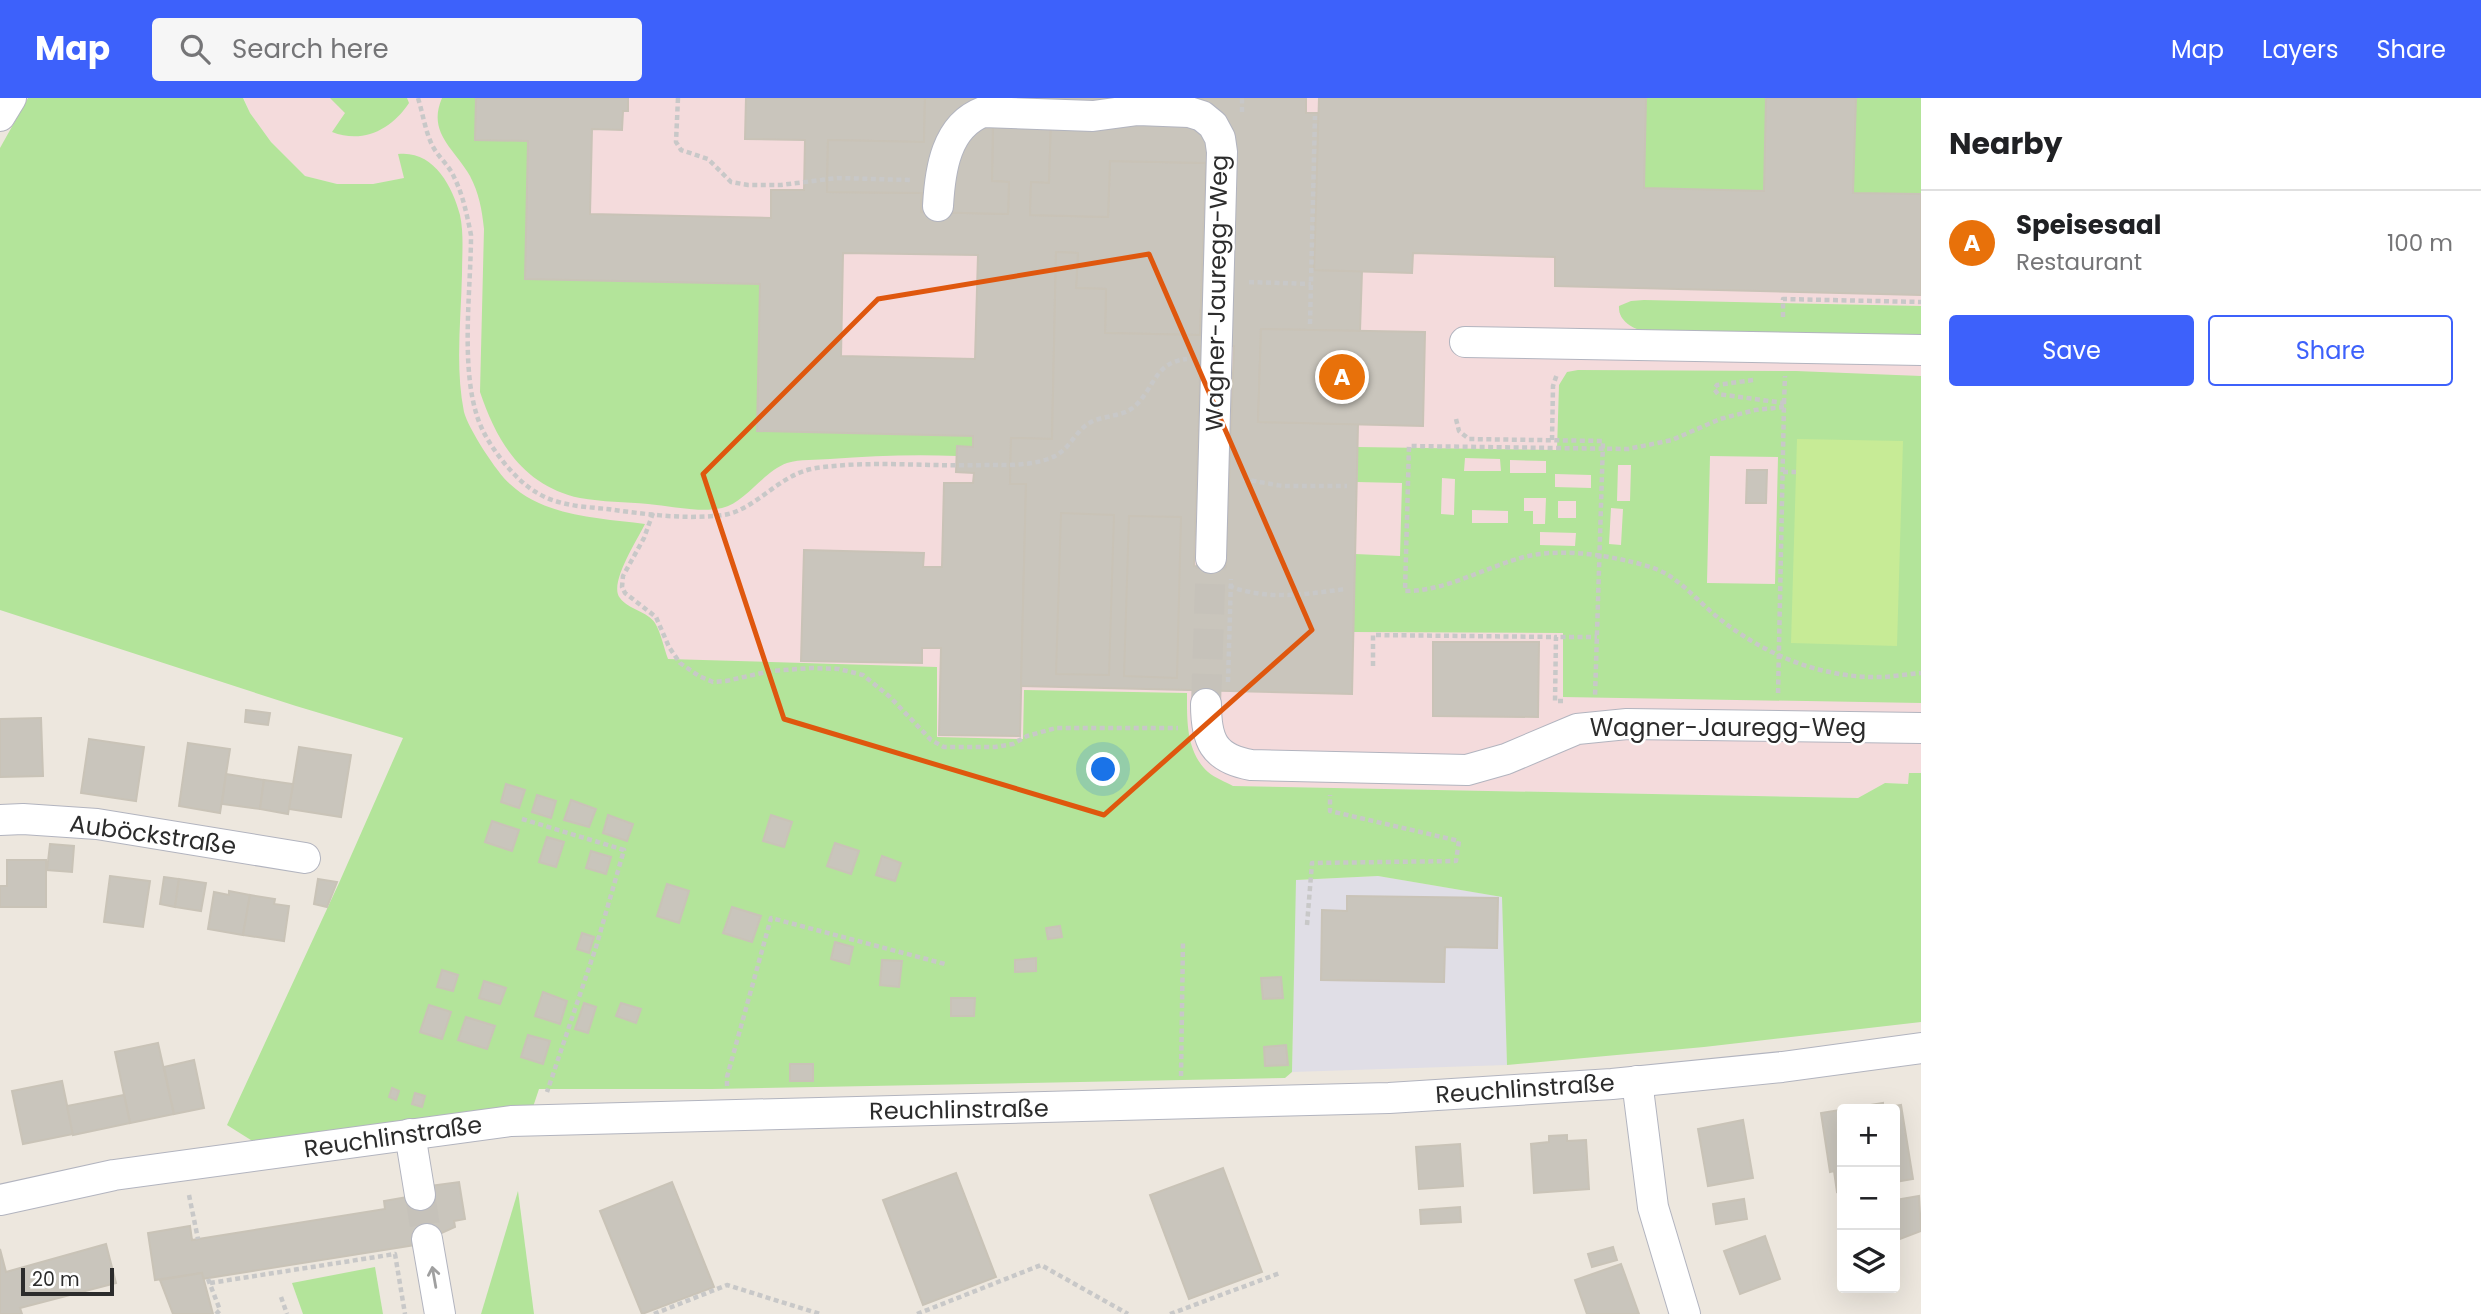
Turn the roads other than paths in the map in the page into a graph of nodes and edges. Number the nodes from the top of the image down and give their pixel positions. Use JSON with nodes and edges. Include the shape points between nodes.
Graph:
{"nodes":[{"id":1,"x":11,"y":98,"type":"edge"},
{"id":2,"x":1009,"y":105,"type":"edge"},
{"id":3,"x":0,"y":116,"type":"edge"},
{"id":4,"x":938,"y":194,"type":"road end"},
{"id":5,"x":1465,"y":342,"type":"dead end"},
{"id":6,"x":1921,"y":350,"type":"edge"},
{"id":7,"x":1216,"y":570,"type":"tunnel mouth"},
{"id":8,"x":1207,"y":716,"type":"tunnel mouth"},
{"id":9,"x":1921,"y":728,"type":"edge"},
{"id":10,"x":0,"y":820,"type":"edge"},
{"id":11,"x":305,"y":858,"type":"dead end"},
{"id":12,"x":1921,"y":1048,"type":"edge"},
{"id":13,"x":1637,"y":1082,"type":"junction"},
{"id":14,"x":410,"y":1135,"type":"junction"},
{"id":15,"x":420,"y":1195,"type":"tunnel mouth"},
{"id":16,"x":0,"y":1200,"type":"edge"},
{"id":17,"x":427,"y":1239,"type":"tunnel mouth"},
{"id":18,"x":440,"y":1314,"type":"edge"},
{"id":19,"x":1685,"y":1314,"type":"edge"}],
"edges":[{"from":1,"to":3,"type":"street"},
{"from":2,"to":4,"type":"street","name":"Wagner-Jauregg-Weg","via":[[972,116],[964,124],[944,156]]},
{"from":2,"to":7,"type":"street","name":"Wagner-Jauregg-Weg","via":[[1093,116],[1138,110],[1189,112],[1213,125],[1220,138]]},
{"from":5,"to":6,"type":"street","via":[[1783,361]]},
{"from":8,"to":9,"type":"street","name":"Wagner-Jauregg-Weg","via":[[1216,750],[1225,758],[1251,765],[1467,770],[1577,729],[1627,724]]},
{"from":10,"to":11,"type":"street","name":"Auböckstraße","via":[[97,824]]},
{"from":12,"to":13,"type":"street","name":"Reuchlinstraße"},
{"from":13,"to":14,"type":"street","name":"Reuchlinstraße","via":[[1389,1098],[543,1119]]},
{"from":13,"to":19,"type":"street","via":[[1653,1207]]},
{"from":14,"to":15,"type":"street"},
{"from":14,"to":16,"type":"street","name":"Reuchlinstraße","via":[[108,1176]]},
{"from":18,"to":17,"type":"street","one_way":true}]}
